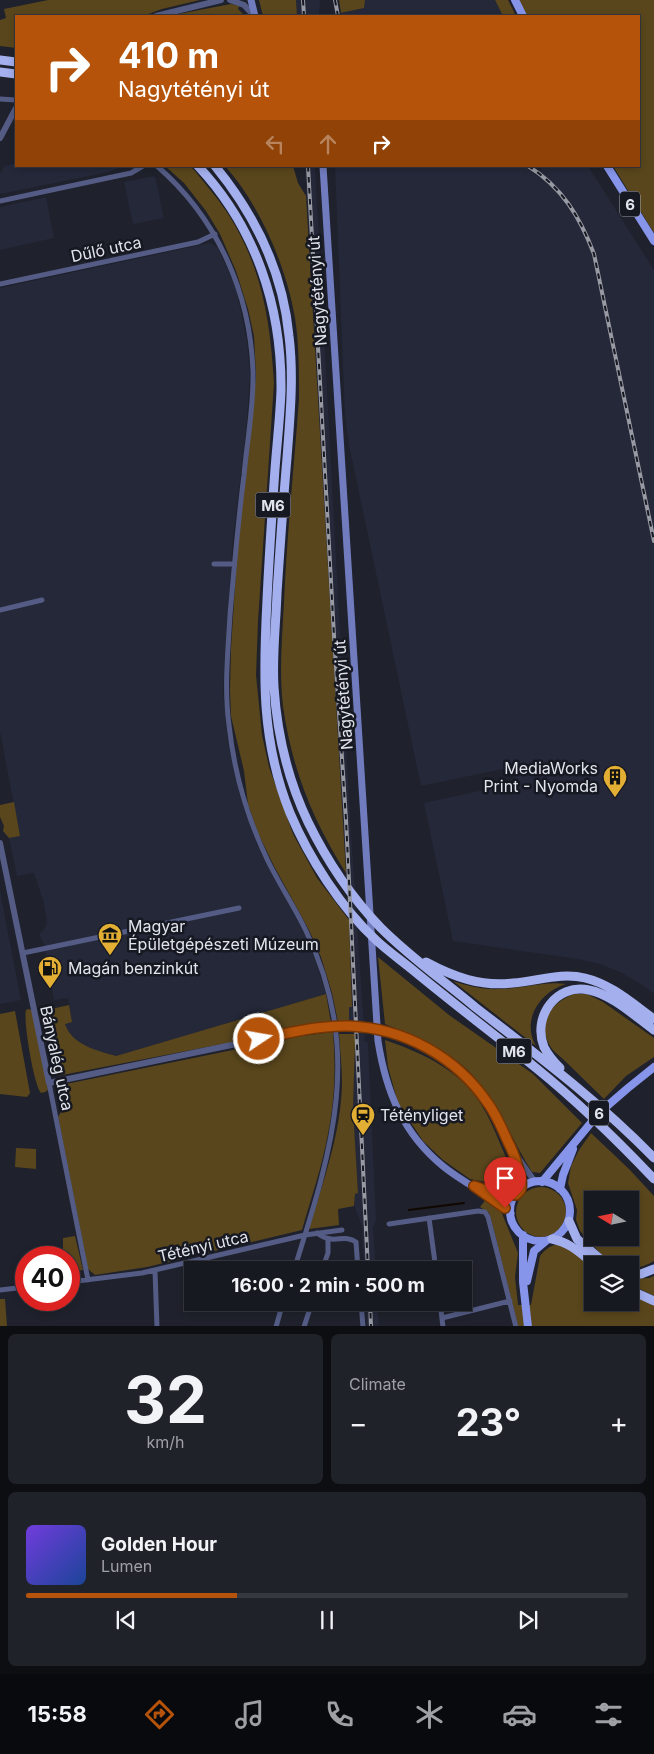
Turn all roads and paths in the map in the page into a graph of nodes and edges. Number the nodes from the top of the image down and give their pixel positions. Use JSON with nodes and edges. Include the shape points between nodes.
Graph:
{"nodes":[{"id":1,"x":221,"y":0,"type":"edge"},
{"id":2,"x":230,"y":0,"type":"edge"},
{"id":3,"x":251,"y":0,"type":"edge"},
{"id":4,"x":515,"y":0,"type":"edge"},
{"id":5,"x":160,"y":15,"type":"edge"},
{"id":6,"x":253,"y":15,"type":"edge"},
{"id":7,"x":254,"y":15,"type":"edge"},
{"id":8,"x":522,"y":15,"type":"edge"},
{"id":9,"x":0,"y":60,"type":"edge"},
{"id":10,"x":15,"y":62,"type":"edge"},
{"id":11,"x":0,"y":72,"type":"edge"},
{"id":12,"x":15,"y":74,"type":"edge"},
{"id":13,"x":0,"y":99,"type":"edge"},
{"id":14,"x":15,"y":100,"type":"edge"},
{"id":15,"x":15,"y":110,"type":"edge"},
{"id":16,"x":0,"y":138,"type":"edge"},
{"id":17,"x":141,"y":167,"type":"edge"},
{"id":18,"x":158,"y":167,"type":"edge"},
{"id":19,"x":199,"y":167,"type":"edge"},
{"id":20,"x":216,"y":167,"type":"edge"},
{"id":21,"x":323,"y":167,"type":"edge"},
{"id":22,"x":608,"y":167,"type":"edge"},
{"id":23,"x":0,"y":201,"type":"edge"},
{"id":24,"x":215,"y":234,"type":"junction"},
{"id":25,"x":654,"y":241,"type":"edge"},
{"id":26,"x":0,"y":284,"type":"edge"},
{"id":27,"x":214,"y":564,"type":"dead end"},
{"id":28,"x":234,"y":564,"type":"junction"},
{"id":29,"x":42,"y":600,"type":"dead end"},
{"id":30,"x":0,"y":610,"type":"edge"},
{"id":31,"x":0,"y":843,"type":"edge"},
{"id":32,"x":239,"y":908,"type":"dead end"},
{"id":33,"x":406,"y":950,"type":"junction"},
{"id":34,"x":22,"y":953,"type":"junction"},
{"id":35,"x":654,"y":1019,"type":"edge"},
{"id":36,"x":654,"y":1030,"type":"edge"},
{"id":37,"x":654,"y":1067,"type":"edge"},
{"id":38,"x":49,"y":1083,"type":"junction"},
{"id":39,"x":581,"y":1090,"type":"junction"},
{"id":40,"x":575,"y":1143,"type":"junction"},
{"id":41,"x":511,"y":1148,"type":"junction"},
{"id":42,"x":654,"y":1158,"type":"edge"},
{"id":43,"x":654,"y":1181,"type":"edge"},
{"id":44,"x":539,"y":1182,"type":"junction"},
{"id":45,"x":474,"y":1186,"type":"junction"},
{"id":46,"x":560,"y":1189,"type":"junction"},
{"id":47,"x":518,"y":1192,"type":"junction"},
{"id":48,"x":511,"y":1213,"type":"junction"},
{"id":49,"x":429,"y":1218,"type":"junction"},
{"id":50,"x":569,"y":1221,"type":"junction"},
{"id":51,"x":390,"y":1224,"type":"dead end"},
{"id":52,"x":342,"y":1230,"type":"dead end"},
{"id":53,"x":317,"y":1233,"type":"junction"},
{"id":54,"x":305,"y":1235,"type":"junction"},
{"id":55,"x":523,"y":1235,"type":"junction"},
{"id":56,"x":550,"y":1239,"type":"junction"},
{"id":57,"x":328,"y":1240,"type":"junction"},
{"id":58,"x":584,"y":1256,"type":"edge"},
{"id":59,"x":597,"y":1256,"type":"edge"},
{"id":60,"x":297,"y":1261,"type":"edge"},
{"id":61,"x":325,"y":1261,"type":"edge"},
{"id":62,"x":357,"y":1261,"type":"edge"},
{"id":63,"x":435,"y":1261,"type":"edge"},
{"id":64,"x":654,"y":1269,"type":"edge"},
{"id":65,"x":155,"y":1271,"type":"junction"},
{"id":66,"x":639,"y":1274,"type":"edge"},
{"id":67,"x":88,"y":1280,"type":"junction"},
{"id":68,"x":80,"y":1281,"type":"edge"},
{"id":69,"x":15,"y":1288,"type":"edge"},
{"id":70,"x":0,"y":1290,"type":"edge"},
{"id":71,"x":639,"y":1294,"type":"edge"},
{"id":72,"x":525,"y":1295,"type":"junction"},
{"id":73,"x":654,"y":1301,"type":"edge"},
{"id":74,"x":510,"y":1302,"type":"junction"},
{"id":75,"x":280,"y":1311,"type":"edge"},
{"id":76,"x":309,"y":1311,"type":"edge"},
{"id":77,"x":362,"y":1311,"type":"edge"},
{"id":78,"x":441,"y":1311,"type":"edge"},
{"id":79,"x":442,"y":1318,"type":"junction"},
{"id":80,"x":157,"y":1326,"type":"edge"},
{"id":81,"x":276,"y":1326,"type":"edge"},
{"id":82,"x":304,"y":1326,"type":"edge"},
{"id":83,"x":363,"y":1326,"type":"edge"},
{"id":84,"x":443,"y":1326,"type":"edge"},
{"id":85,"x":516,"y":1326,"type":"edge"},
{"id":86,"x":528,"y":1326,"type":"edge"}],
"edges":[{"from":1,"to":5,"type":"street"},
{"from":2,"to":6,"type":"street","via":[[244,5]]},
{"from":3,"to":7,"type":"main road"},
{"from":4,"to":8,"type":"main road"},
{"from":9,"to":10,"type":"highway"},
{"from":11,"to":12,"type":"highway"},
{"from":13,"to":14,"type":"street"},
{"from":15,"to":16,"type":"street"},
{"from":17,"to":23,"type":"street","via":[[131,173]]},
{"from":18,"to":24,"type":"street","via":[[198,209]]},
{"from":19,"to":43,"type":"highway","number":"M6","via":[[229,204],[247,233],[265,276],[280,352],[281,393],[264,688],[269,742],[290,814],[334,890],[365,929],[580,1106]]},
{"from":20,"to":33,"type":"highway","number":"M6","via":[[245,208],[265,246],[278,280],[289,334],[292,373],[274,685],[280,736],[301,807],[319,844],[350,892]]},
{"from":21,"to":45,"type":"main road","name":"Nagytétényi út","via":[[378,1041],[388,1087],[418,1142],[445,1167]]},
{"from":22,"to":25,"type":"main road","number":"6"},
{"from":24,"to":26,"type":"street","name":"Dűlő utca","via":[[198,242]]},
{"from":24,"to":28,"type":"street","via":[[228,258],[244,308],[253,372]]},
{"from":27,"to":28,"type":"street"},
{"from":28,"to":54,"type":"street","via":[[226,692],[228,724],[239,783],[257,836],[305,928],[321,968],[332,1008],[338,1051],[333,1126]]},
{"from":29,"to":30,"type":"street"},
{"from":31,"to":34,"type":"street","name":"Bányalég utca"},
{"from":32,"to":34,"type":"street"},
{"from":33,"to":35,"type":"highway","via":[[449,974],[484,983],[513,983],[560,976],[583,978],[608,988]]},
{"from":33,"to":39,"type":"highway","number":"M6"},
{"from":34,"to":38,"type":"street","name":"Bányalég utca"},
{"from":36,"to":39,"type":"highway","via":[[595,991],[574,989],[555,998],[544,1014],[542,1038],[548,1054]]},
{"from":37,"to":40,"type":"main road","number":"6","via":[[599,1113]]},
{"from":38,"to":41,"type":"street","via":[[297,1031],[333,1026],[376,1028],[422,1045],[452,1064],[487,1101]]},
{"from":38,"to":67,"type":"street","name":"Bányalég utca"},
{"from":39,"to":42,"type":"highway","number":"M6"},
{"from":40,"to":44,"type":"main road","number":"6"},
{"from":40,"to":46,"type":"main road","number":"6"},
{"from":41,"to":44,"type":"street"},
{"from":41,"to":47,"type":"street","via":[[518,1169]]},
{"from":44,"to":46,"type":"main road"},
{"from":44,"to":47,"type":"main road","number":"6"},
{"from":45,"to":47,"type":"main road","name":"Nagytétényi út","via":[[495,1193]]},
{"from":45,"to":48,"type":"main road","name":"Nagytétényi út"},
{"from":46,"to":50,"type":"main road","via":[[569,1204]]},
{"from":47,"to":48,"type":"main road"},
{"from":48,"to":55,"type":"main road","via":[[516,1228]]},
{"from":49,"to":51,"type":"street"},
{"from":49,"to":63,"type":"street"},
{"from":49,"to":74,"type":"street","via":[[485,1212]]},
{"from":50,"to":56,"type":"main road","via":[[562,1232]]},
{"from":50,"to":59,"type":"highway","via":[[577,1239]]},
{"from":52,"to":53,"type":"street","name":"Tétényi utca"},
{"from":53,"to":54,"type":"street","name":"Tétényi utca"},
{"from":53,"to":57,"type":"street"},
{"from":54,"to":60,"type":"street"},
{"from":54,"to":65,"type":"street","name":"Tétényi utca"},
{"from":55,"to":56,"type":"main road","via":[[537,1241]]},
{"from":55,"to":72,"type":"main road"},
{"from":56,"to":58,"type":"highway","via":[[564,1241]]},
{"from":56,"to":72,"type":"main road","via":[[534,1252]]},
{"from":57,"to":61,"type":"street"},
{"from":57,"to":62,"type":"street","via":[[346,1238],[356,1242]]},
{"from":64,"to":66,"type":"highway"},
{"from":65,"to":67,"type":"street","name":"Tétényi utca"},
{"from":65,"to":80,"type":"street"},
{"from":67,"to":68,"type":"street","name":"Tétényi utca"},
{"from":69,"to":70,"type":"street"},
{"from":71,"to":73,"type":"highway"},
{"from":72,"to":86,"type":"main road"},
{"from":74,"to":79,"type":"street"},
{"from":74,"to":85,"type":"street"},
{"from":75,"to":81,"type":"street"},
{"from":76,"to":82,"type":"street"},
{"from":77,"to":83,"type":"street"},
{"from":78,"to":79,"type":"street"},
{"from":79,"to":84,"type":"street"}]}
